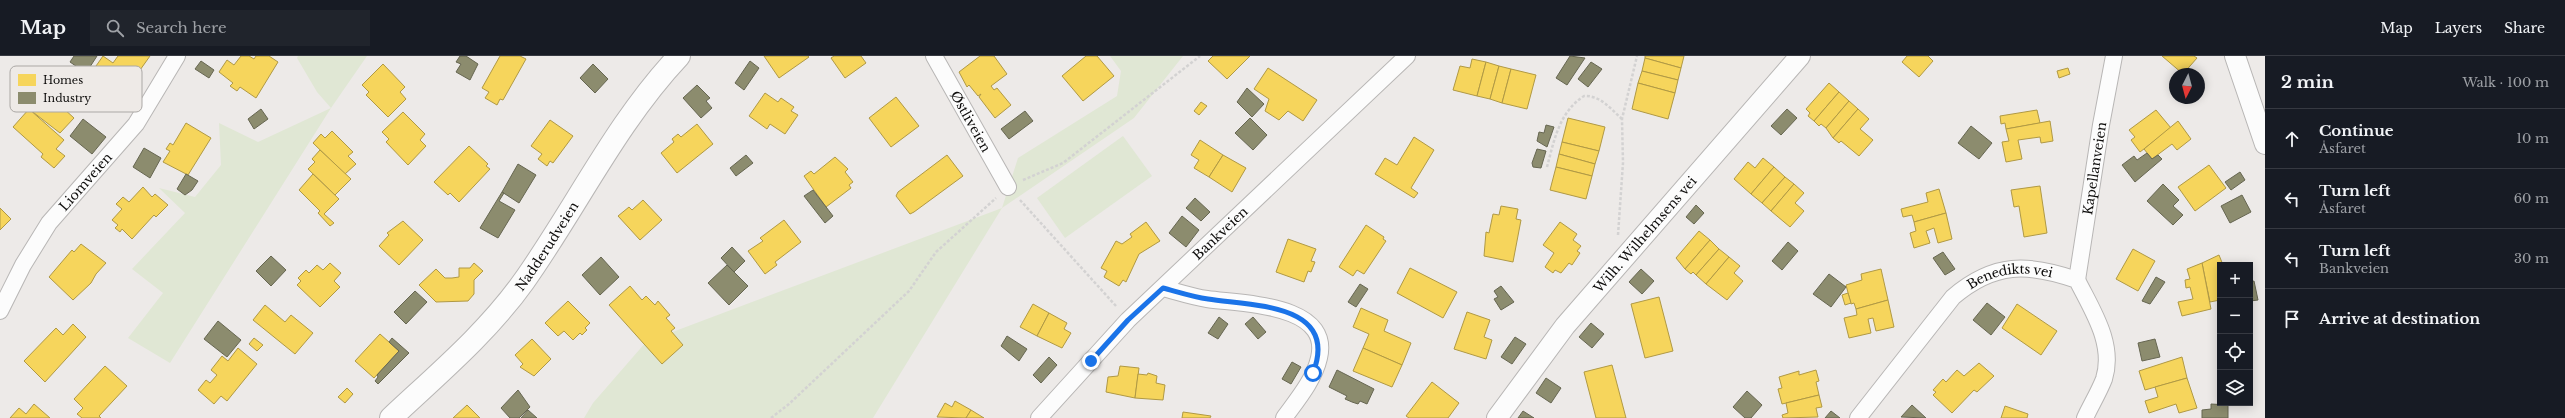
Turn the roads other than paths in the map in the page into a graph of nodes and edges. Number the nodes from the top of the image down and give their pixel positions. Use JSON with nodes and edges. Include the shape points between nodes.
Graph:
{"nodes":[{"id":1,"x":177,"y":56,"type":"edge"},
{"id":2,"x":679,"y":56,"type":"edge"},
{"id":3,"x":934,"y":56,"type":"edge"},
{"id":4,"x":1407,"y":56,"type":"edge"},
{"id":5,"x":1800,"y":56,"type":"edge"},
{"id":6,"x":2114,"y":56,"type":"edge"},
{"id":7,"x":2234,"y":56,"type":"edge"},
{"id":8,"x":2265,"y":144,"type":"edge"},
{"id":9,"x":1008,"y":187,"type":"road end"},
{"id":10,"x":2077,"y":280,"type":"junction"},
{"id":11,"x":1163,"y":288,"type":"junction"},
{"id":12,"x":0,"y":311,"type":"edge"},
{"id":13,"x":391,"y":418,"type":"edge"},
{"id":14,"x":1039,"y":418,"type":"edge"},
{"id":15,"x":1284,"y":418,"type":"edge"},
{"id":16,"x":1497,"y":418,"type":"edge"},
{"id":17,"x":1858,"y":418,"type":"edge"},
{"id":18,"x":2085,"y":418,"type":"edge"}],
"edges":[{"from":1,"to":12,"type":"street","name":"Liomveien","via":[[136,124],[49,224],[23,265]]},
{"from":2,"to":13,"type":"main road","name":"Nadderudveien","via":[[616,136],[524,281],[501,310],[455,359]]},
{"from":3,"to":9,"type":"street","name":"Østliveien"},
{"from":4,"to":11,"type":"street","name":"Bankveien"},
{"from":5,"to":16,"type":"street","name":"Wilh. Wilhelmsens vei","via":[[1565,326]]},
{"from":6,"to":10,"type":"street","name":"Kapellanveien"},
{"from":7,"to":8,"type":"street"},
{"from":10,"to":17,"type":"street","name":"Benedikts vei","via":[[2051,271],[2027,267],[2001,270],[1972,281],[1953,296]]},
{"from":10,"to":18,"type":"street","via":[[2103,334],[2106,358],[2104,378]]},
{"from":11,"to":14,"type":"street","name":"Bankveien","via":[[1128,320]]},
{"from":11,"to":15,"type":"street","via":[[1205,299],[1281,309],[1299,316],[1311,326],[1318,339],[1319,357],[1301,394]]}]}
